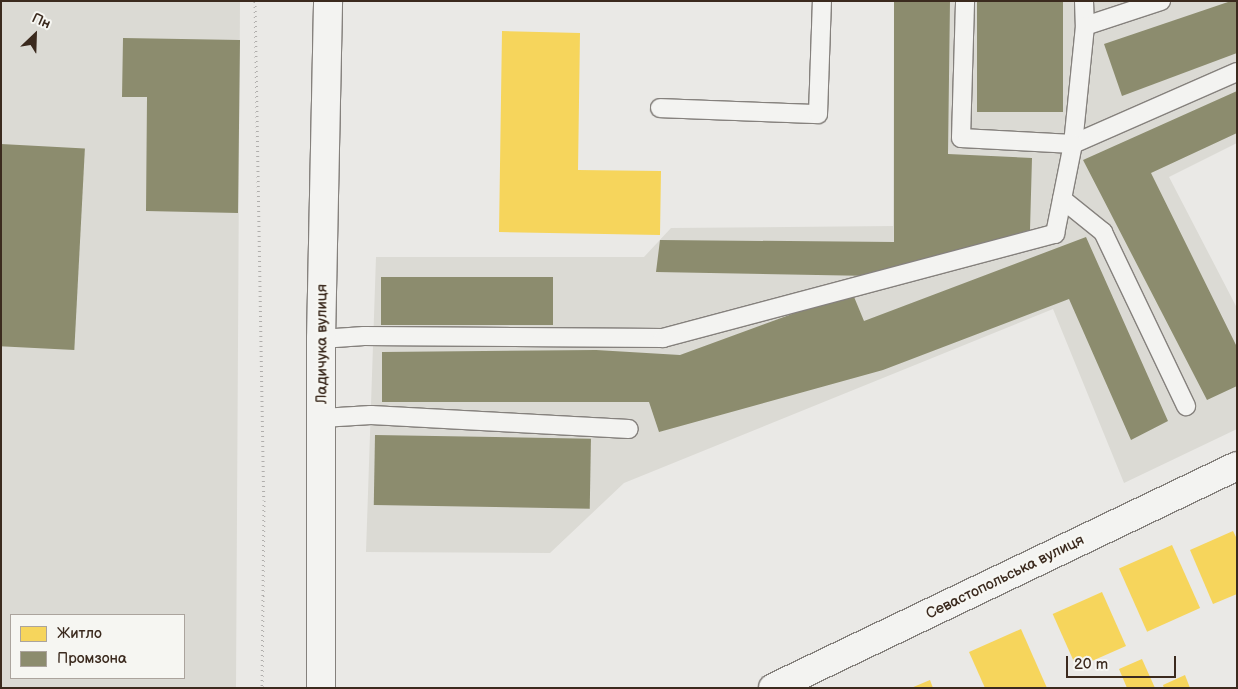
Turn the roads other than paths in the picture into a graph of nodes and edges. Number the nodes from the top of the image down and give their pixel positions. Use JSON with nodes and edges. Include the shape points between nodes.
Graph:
{"nodes":[{"id":1,"x":328,"y":1,"type":"edge"},
{"id":2,"x":822,"y":1,"type":"edge"},
{"id":3,"x":965,"y":1,"type":"edge"},
{"id":4,"x":1084,"y":1,"type":"edge"},
{"id":5,"x":1161,"y":1,"type":"edge"},
{"id":6,"x":1085,"y":26,"type":"junction"},
{"id":7,"x":1237,"y":72,"type":"edge"},
{"id":8,"x":660,"y":108,"type":"dead end"},
{"id":9,"x":1073,"y":144,"type":"junction"},
{"id":10,"x":1062,"y":199,"type":"junction"},
{"id":11,"x":322,"y":339,"type":"junction"},
{"id":12,"x":1186,"y":406,"type":"dead end"},
{"id":13,"x":322,"y":418,"type":"junction"},
{"id":14,"x":629,"y":429,"type":"dead end"},
{"id":15,"x":1237,"y":466,"type":"edge"},
{"id":16,"x":321,"y":688,"type":"edge"},
{"id":17,"x":773,"y":688,"type":"edge"}],
"edges":[{"from":1,"to":11,"type":"street","name":"Ладичука вулиця"},
{"from":2,"to":8,"type":"lane","via":[[818,114]]},
{"from":3,"to":9,"type":"lane","via":[[961,138]]},
{"from":4,"to":6,"type":"lane"},
{"from":5,"to":6,"type":"lane"},
{"from":6,"to":9,"type":"lane"},
{"from":7,"to":9,"type":"lane"},
{"from":9,"to":10,"type":"lane"},
{"from":10,"to":11,"type":"lane","via":[[1055,234],[663,338]]},
{"from":10,"to":12,"type":"lane","via":[[1103,232]]},
{"from":11,"to":13,"type":"street","name":"Ладичука вулиця"},
{"from":13,"to":14,"type":"lane","via":[[371,415]]},
{"from":13,"to":16,"type":"street","name":"Ладичука вулиця"},
{"from":15,"to":17,"type":"street","name":"Севастопольська вулиця"}]}
